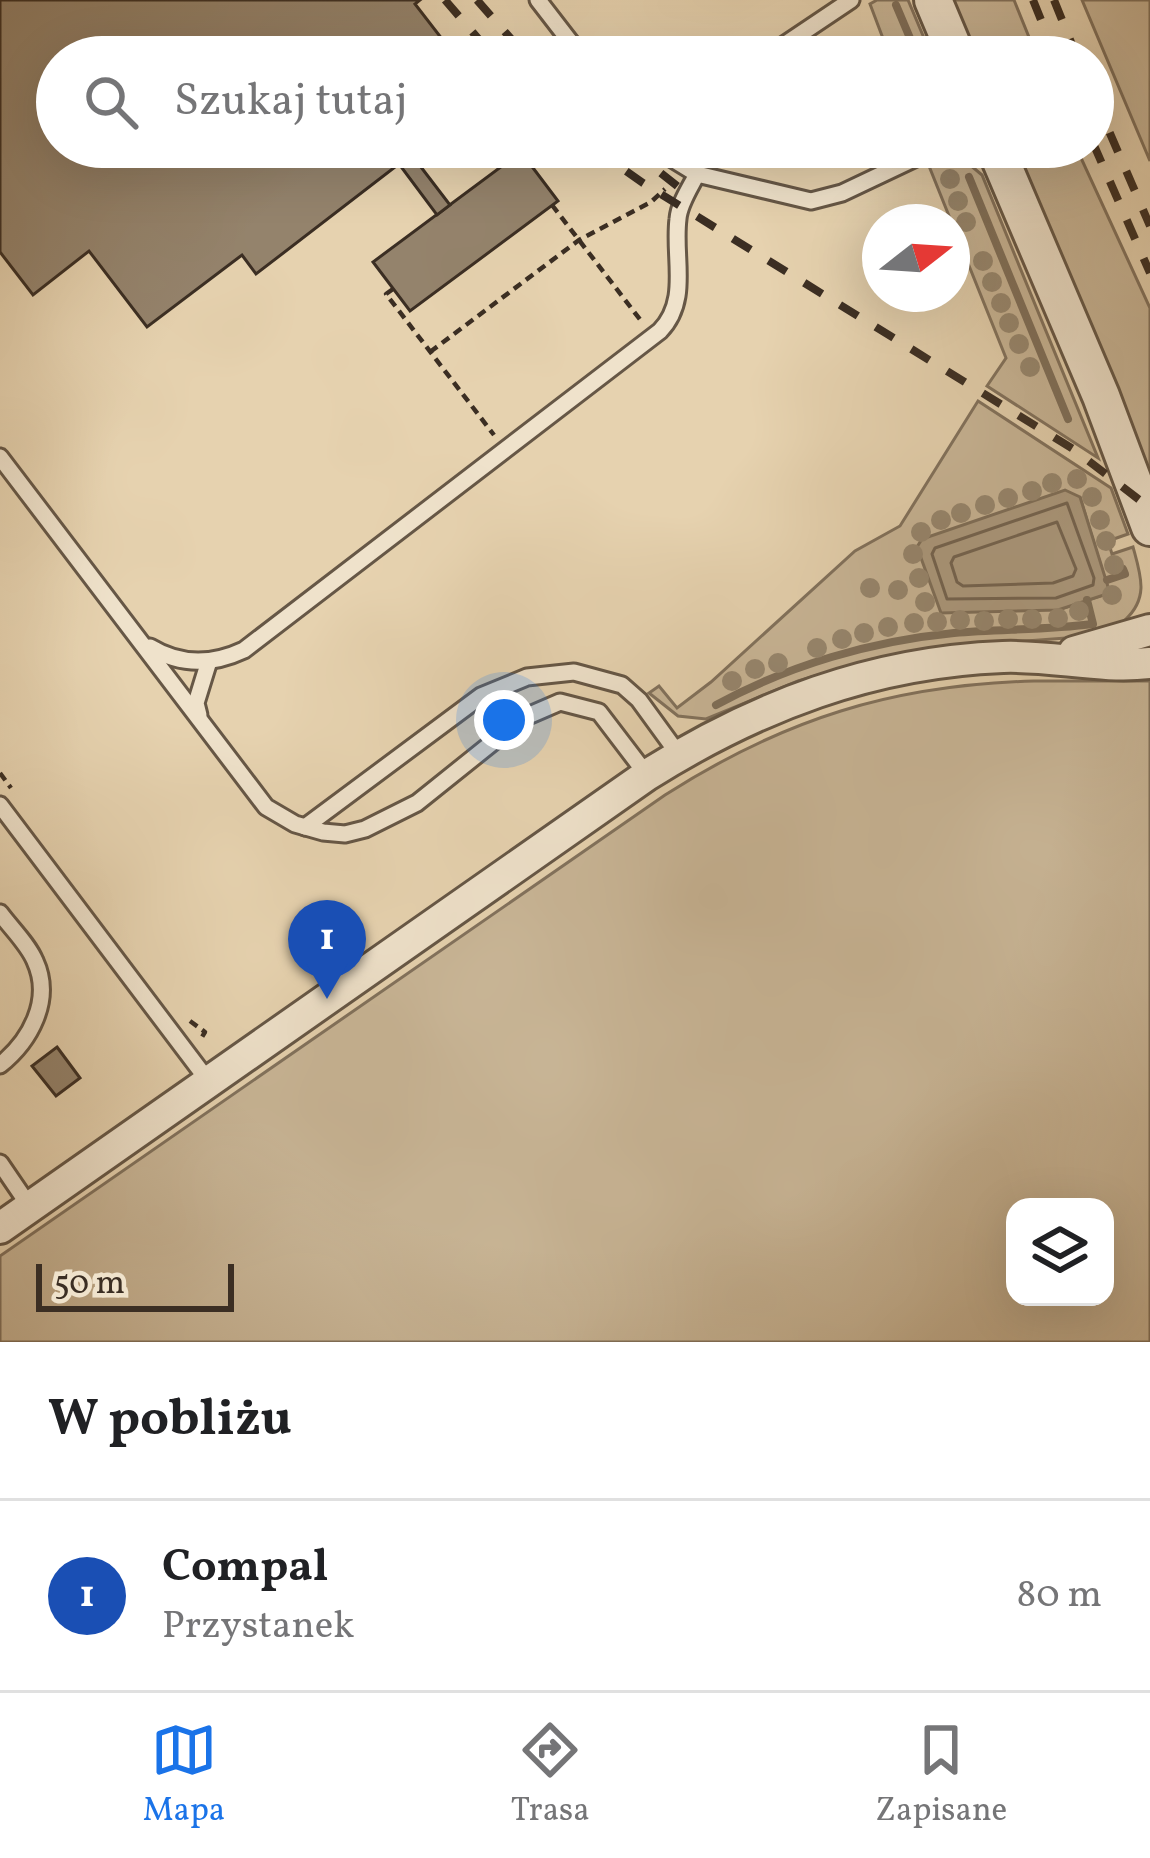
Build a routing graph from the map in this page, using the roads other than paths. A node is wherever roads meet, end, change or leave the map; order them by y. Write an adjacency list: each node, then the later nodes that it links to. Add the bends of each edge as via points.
1 (850, 0): 5 (lane)
2 (933, 0): 6 (street)
3 (547, 3): 4 (lane)
4 (568, 36)
5 (797, 36)
6 (948, 36)
7 (684, 168): 10 (lane)
8 (895, 168): 10 (lane, via 811,201)
9 (1004, 168): 12 (street)
10 (690, 172): 16 (lane, via 678,215 678,298 653,336 244,650)
11 (0, 457): 14 (lane)
12 (1150, 527)
13 (1150, 630): 15 (street)
14 (137, 637): 16 (lane, via 171,658); 18 (lane)
15 (1050, 656): 17 (street); 19 (street, via 954,660 843,682)
16 (209, 661): 18 (lane, via 196,703)
17 (1150, 663)
18 (201, 722): 22 (lane, via 266,807)
19 (679, 755): 20 (street); 22 (lane, via 622,685 574,672 527,676 481,696)
20 (647, 775): 22 (lane, via 598,712 560,702 523,718 390,817 345,834); 25 (street)
21 (0, 805): 25 (lane)
22 (305, 827)
23 (0, 913): 24 (lane, via 35,961 40,984 35,1024)
24 (0, 1065)
25 (209, 1082): 27 (street)
26 (0, 1163): 27 (lane)
27 (30, 1207): 28 (street)
28 (0, 1228)

